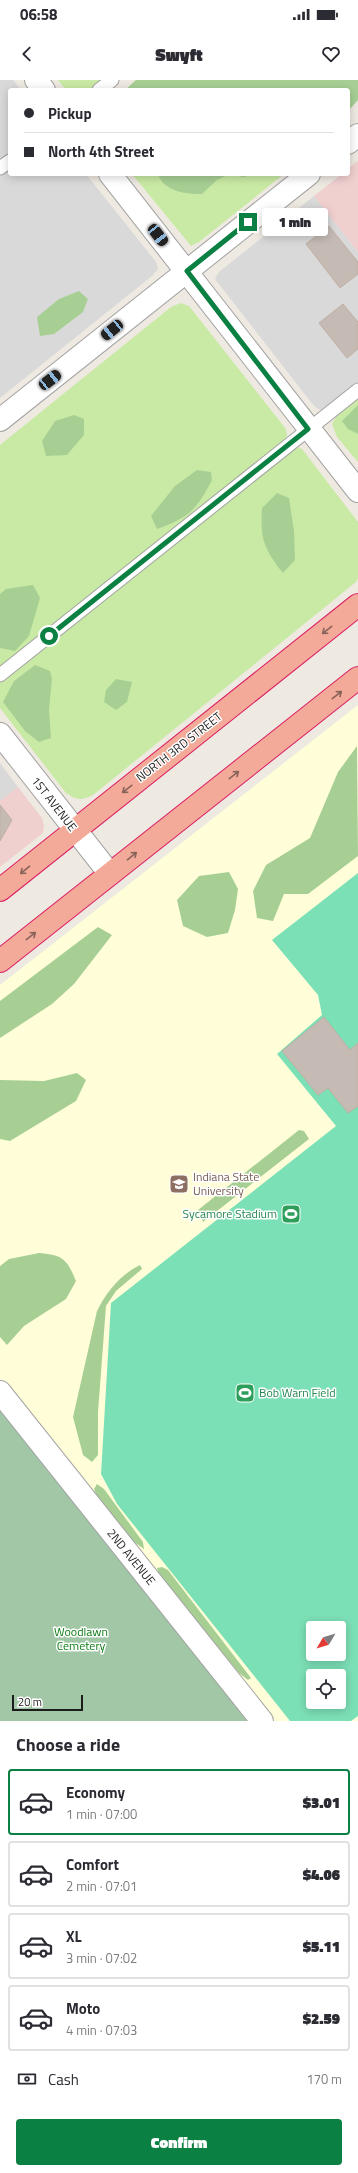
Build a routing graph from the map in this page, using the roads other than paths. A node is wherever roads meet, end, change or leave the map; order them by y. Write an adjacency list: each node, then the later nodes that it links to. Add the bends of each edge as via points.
1 (36, 80): 3 (street)
2 (112, 80): 4 (lane)
3 (42, 88)
4 (102, 88)
5 (112, 176): 7 (street)
6 (306, 176): 7 (street)
7 (187, 271): 9 (street); 10 (street)
8 (358, 390): 10 (lane)
9 (0, 420)
10 (308, 429): 11 (street); 13 (lane)
11 (358, 491)
12 (358, 606): 16 (highway, NORTH 3RD STREET, one-way to 16)
13 (0, 675)
14 (358, 678): 17 (highway, one-way to 14)
15 (0, 734): 16 (street, 1ST AVENUE)
16 (74, 830): 17 (street, 1ST AVENUE); 18 (highway, NORTH 3RD STREET, one-way to 18)
17 (110, 874): 19 (highway, one-way to 17)
18 (0, 890)
19 (0, 961)
20 (0, 1392): 21 (street, 2ND AVENUE)
21 (262, 1721)

